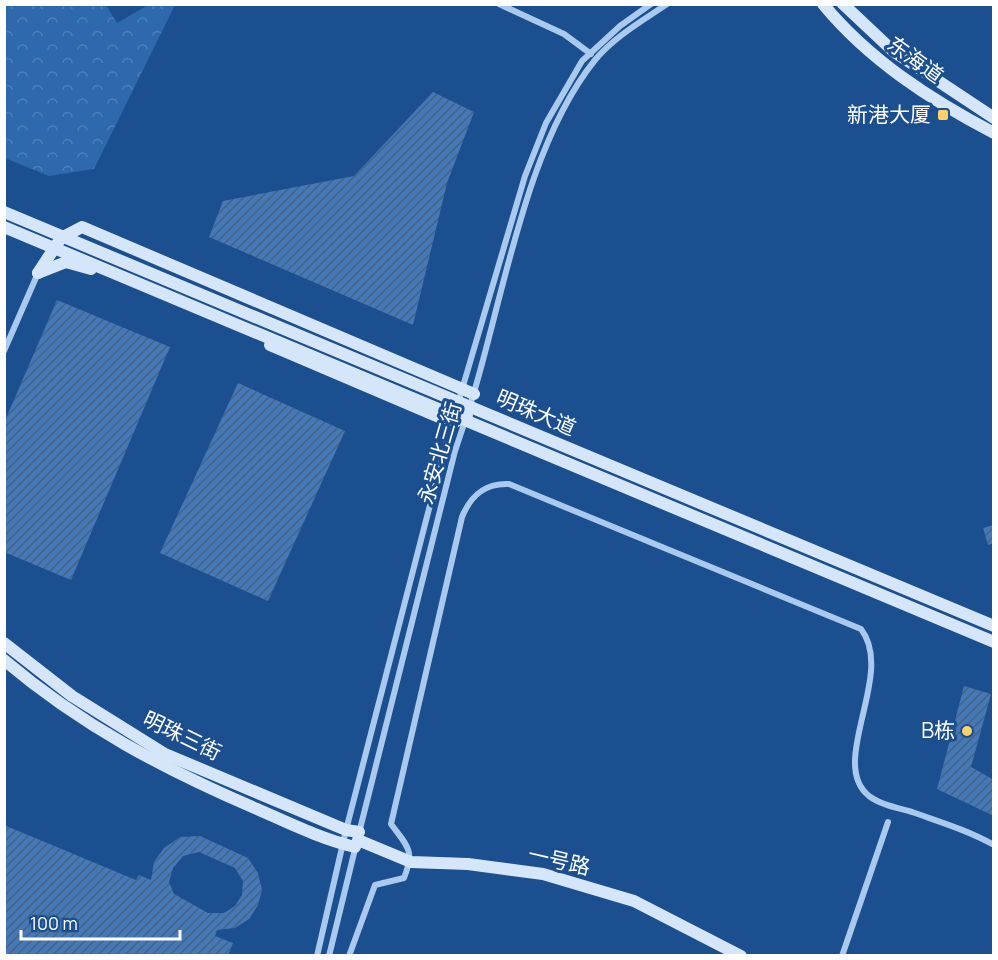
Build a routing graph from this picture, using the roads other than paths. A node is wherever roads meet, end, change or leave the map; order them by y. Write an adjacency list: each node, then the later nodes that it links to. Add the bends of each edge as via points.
1 (499, 4): 6 (street, via 564,34)
2 (651, 4): 6 (street, 永安北三街)
3 (667, 4): 7 (street, 永安北三街)
4 (823, 4): 9 (street, 东海道, via 859,42 914,86)
5 (843, 4): 8 (street, 东海道, via 892,51)
6 (589, 52): 7 (street); 14 (street, 永安北三街, via 535,148 519,195)
7 (596, 59): 14 (street, 永安北三街, via 566,108 539,166)
8 (993, 118)
9 (993, 133)
10 (4, 212): 17 (street, 明珠大道, bridge)
11 (4, 227): 19 (street, 明珠大道, bridge)
12 (38, 273): 13 (street); 14 (street, via 62,238 82,227); 16 (street, via 66,262 81,265)
13 (4, 351)
14 (469, 392): 15 (street, 永安北三街); 16 (street, 永安北三街)
15 (467, 415): 16 (street, 明珠大道); 23 (street, 永安北三街)
16 (453, 423): 22 (street, 永安北三街)
17 (993, 626)
18 (4, 642): 22 (street, 明珠三街, via 72,696 165,754)
19 (993, 642)
20 (4, 660): 23 (street, 明珠三街, via 69,711 127,748 209,788)
21 (888, 822): 30 (street)
22 (346, 830): 23 (street, 明珠三街)
23 (354, 841): 25 (street, 一号路); 26 (street, 永安北三街); 27 (street, 永安北三街)
24 (993, 845): 25 (street, via 969,831 881,802 862,788 854,762 872,647 861,629 509,484 496,483 475,495 462,517 396,801 391,824 411,850)
25 (411, 862): 28 (street, via 404,878 375,885); 29 (street, 一号路, via 468,864 543,874 634,901)
26 (317, 956)
27 (329, 956)
28 (349, 956)
29 (741, 956)
30 (842, 956)

